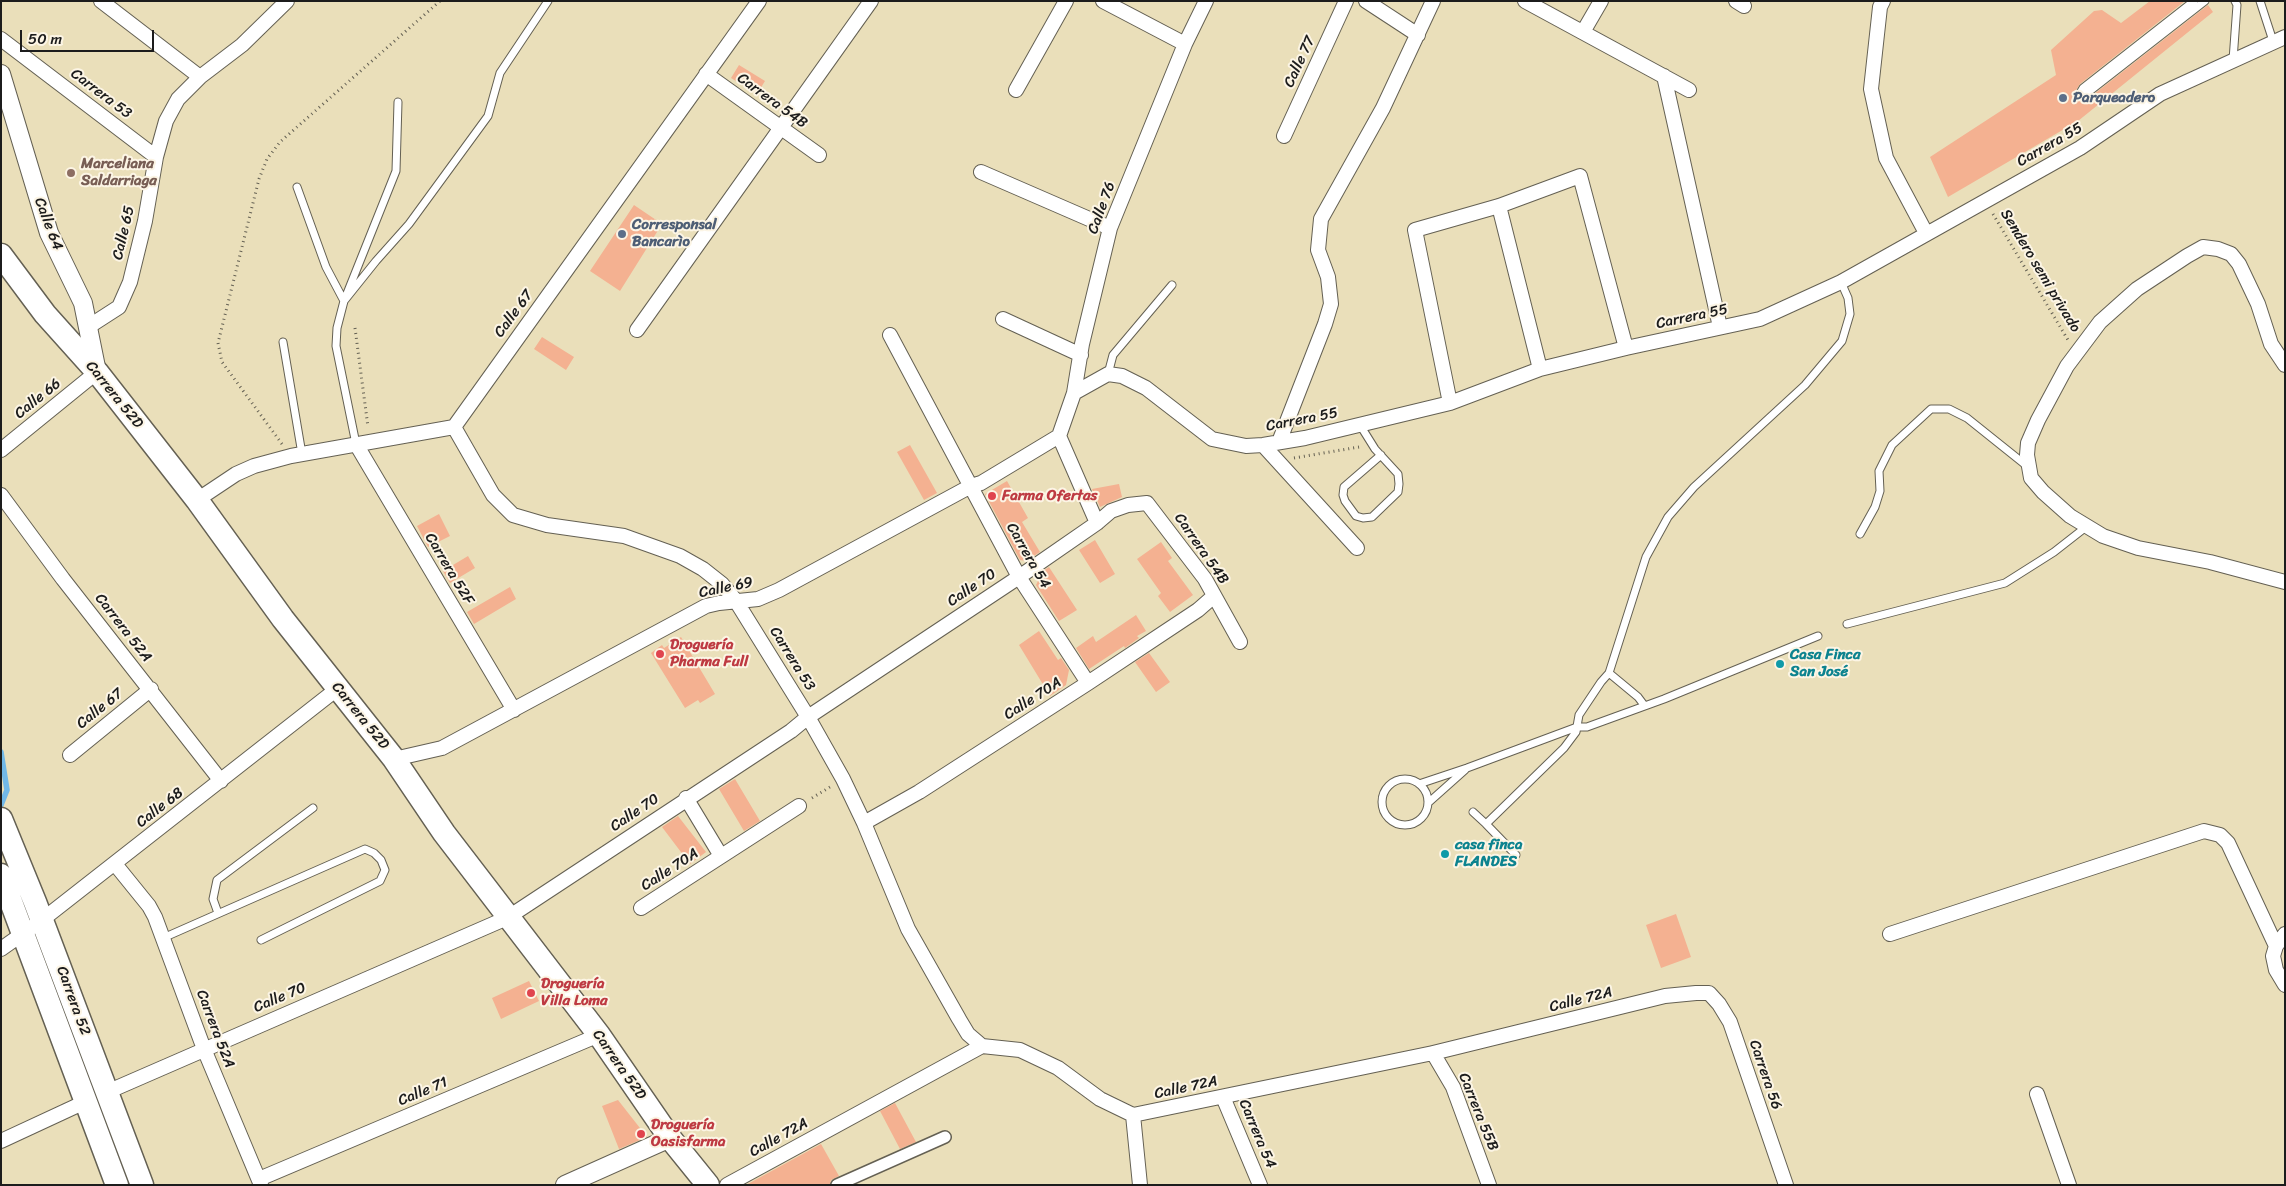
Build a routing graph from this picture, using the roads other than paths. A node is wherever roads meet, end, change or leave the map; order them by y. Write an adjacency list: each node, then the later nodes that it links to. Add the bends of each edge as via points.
1 (101, 1): 28 (street)
2 (548, 1): 44 (lane, via 500,73 488,116 409,224)
3 (758, 1): 26 (street, Calle 67)
4 (871, 1): 32 (street)
5 (1066, 1): 29 (street)
6 (1102, 1): 23 (street)
7 (1206, 1): 23 (street, Calle 76)
8 (1346, 1): 33 (street, Calle 77)
9 (1366, 1): 20 (street)
10 (1432, 1): 20 (street)
11 (1525, 1): 19 (street)
12 (1601, 1): 19 (street)
13 (1883, 1): 40 (street, via 1871,89 1886,158)
14 (2194, 1): 15 (lane, via 2082,88 2080,93 2086,94)
15 (2205, 1)
16 (2235, 1): 24 (lane)
17 (2260, 1): 22 (lane)
18 (278, 4): 28 (street, Calle 65, via 242,45)
19 (1583, 32): 27 (street)
20 (1418, 36): 62 (street, via 1383,108 1321,220 1318,250 1328,277 1330,304)
21 (1, 39): 35 (street, Carrera 53)
22 (2279, 39): 24 (street, Carrera 55)
23 (1184, 44): 39 (street, Calle 76)
24 (2233, 60): 40 (street, Carrera 55, via 2160,94 2080,148)
25 (1, 74): 46 (street, Calle 64, via 49,233 83,303)
26 (706, 74): 32 (street, Carrera 54B); 60 (street, Calle 67)
27 (1664, 76): 30 (street); 47 (street)
28 (200, 77): 35 (street, Calle 65, via 178,99 166,121)
29 (1016, 90)
30 (1689, 90)
31 (398, 102): 44 (lane, via 396,171)
32 (781, 128): 34 (street, Carrera 54B); 48 (street)
33 (1284, 136)
34 (819, 155)
35 (156, 157): 46 (street, Calle 65, via 130,282 119,307)
36 (981, 172): 39 (street)
37 (297, 187): 44 (lane, via 326,267)
38 (1499, 206): 51 (street, via 1580,176); 54 (street); 58 (street, via 1415,230)
39 (1110, 228): 52 (street, Calle 76)
40 (1926, 233): 42 (street, Carrera 55)
41 (1, 256): 55 (main road, Carrera 52D, via 45,314)
42 (1841, 282): 47 (street, Carrera 55, via 1760,319); 84 (lane, via 1850,314 1842,341 1799,390 1694,487 1668,517 1646,557)
43 (1172, 285): 56 (lane, via 1113,355)
44 (344, 301): 63 (lane, via 336,346)
45 (1003, 319): 52 (street)
46 (88, 327): 55 (street, Calle 64)
47 (1720, 327): 51 (street, Carrera 55)
48 (637, 330)
49 (890, 335): 69 (street, Carrera 54)
50 (283, 342): 66 (lane)
51 (1626, 348): 54 (street, Carrera 55)
52 (1081, 355): 57 (street, Calle 76)
53 (2285, 365): 68 (street, via 2271,344 2258,304 2239,264 2231,254 2203,247 2137,288 2100,322 2076,354 2032,431 2028,443)
54 (1540, 369): 58 (street, Carrera 55)
55 (97, 372): 65 (street, Calle 66); 71 (main road, Carrera 52D)
56 (1108, 374): 57 (street); 64 (street, Carrera 55, via 1122,376 1146,388 1212,439 1246,446)
57 (1074, 393): 61 (street, Calle 76)
58 (1450, 403): 59 (street, Carrera 55)
59 (1360, 425): 62 (street, Carrera 55); 67 (lane)
60 (454, 427): 63 (street); 80 (street, Carrera 53, via 493,495 513,516 547,526 624,536 680,556 722,584)
61 (1059, 436): 69 (street, Calle 69, via 989,479); 73 (street)
62 (1279, 442): 64 (street, Carrera 55)
63 (356, 444): 66 (street); 89 (street, Carrera 52F)
64 (1263, 445): 76 (street)
65 (1, 450)
66 (297, 455): 71 (street, via 236,474)
67 (1381, 455): 67 (lane, via 1398,474 1398,492 1372,516 1356,516 1345,501 1344,487)
68 (2028, 466): 74 (street, via 2031,478 2043,492); 75 (lane, via 1967,418 1948,409 1931,410 1892,445 1879,471 1880,491)
69 (971, 486): 77 (street, Carrera 54); 80 (street, Calle 69, via 779,590 758,599)
70 (1, 495): 86 (street, Carrera 52A)
71 (198, 500): 87 (main road, Carrera 52D)
72 (1147, 503): 73 (street, Calle 70, via 1111,511); 79 (street, Carrera 54B, via 1205,579)
73 (1097, 523): 77 (street, Calle 70)
74 (2086, 527): 78 (street, via 2138,548 2210,562); 81 (lane, via 2054,552 2004,583)
75 (1860, 534)
76 (1357, 548)
77 (1019, 577): 85 (street, Carrera 54); 90 (street, Calle 70)
78 (2285, 582)
79 (1214, 596): 83 (street, Carrera 54B); 85 (street, Calle 70A)
80 (736, 601): 89 (street, Calle 69, via 718,603 693,612); 90 (street, Carrera 53)
81 (1847, 624)
82 (1818, 636): 88 (lane, via 1717,679)
83 (1240, 642)
84 (1609, 673): 88 (lane); 91 (lane, via 1584,708)
85 (1088, 683): 103 (street, Calle 70A, via 919,792)
86 (151, 689): 92 (street, Calle 67); 95 (street, Carrera 52A)
87 (337, 689): 93 (main road, Carrera 52D); 95 (street, Calle 68)
88 (1644, 705): 91 (lane, via 1587,727)
89 (514, 710): 93 (street, Calle 69, via 442,748)
90 (808, 717): 97 (street, Calle 70); 103 (street, Carrera 53)
91 (1576, 727): 94 (lane); 104 (lane, via 1564,748)
92 (70, 755)
93 (394, 759): 111 (main road, Carrera 52D)
94 (1467, 768): 96 (lane); 98 (lane)
95 (221, 781): 107 (street, Calle 68)
96 (1419, 784): 98 (lane, via 1425,789); 98 (lane, via 1405,779 1391,784 1382,797 1385,813 1397,824 1406,825 1422,818)
97 (686, 798): 106 (street); 111 (street, Calle 70)
98 (1428, 804)
99 (799, 806): 106 (street, Calle 70A)
100 (313, 808): 110 (lane, via 217,880 213,899)
101 (1473, 812): 104 (lane)
102 (1, 818): 112 (main road, Carrera 52)
103 (864, 823): 123 (street, Carrera 53, via 908,929 968,1034)
104 (1486, 824): 105 (lane)
105 (1516, 855)
106 (721, 856): 109 (street, Calle 70A)
107 (115, 864): 112 (street, Calle 68); 116 (street, Carrera 52A, via 149,906)
108 (1, 875): 113 (main road, Carrera 52)
109 (641, 908)
110 (218, 913): 116 (lane); 117 (lane, via 365,849 381,860 384,870 380,881)
111 (507, 918): 122 (main road, Carrera 52D); 124 (street, Calle 70)
112 (42, 920): 113 (street, Calle 68); 126 (main road, Carrera 52)
113 (23, 934): 119 (street, Calle 68); 129 (main road, Carrera 52)
114 (1890, 934): 118 (street, via 2204,831 2220,835 2228,843)
115 (2285, 934): 118 (street)
116 (163, 938): 124 (street, Carrera 52A)
117 (261, 940)
118 (2276, 946): 120 (street, via 2274,964)
119 (1, 949)
120 (2285, 985)
121 (1696, 993): 125 (street, Calle 72A, via 1665,996); 144 (street, Carrera 56, via 1709,993 1730,1022)
122 (599, 1035): 132 (main road, Carrera 52D); 134 (street, Calle 71)
123 (982, 1046): 130 (street, via 1020,1050 1058,1068 1100,1098); 139 (street, Calle 72A)
124 (204, 1049): 126 (street, Calle 70); 134 (street, Carrera 52A)
125 (1433, 1053): 128 (street, Calle 72A); 143 (street, Carrera 55B, via 1453,1087)
126 (107, 1092): 136 (main road, Carrera 52)
127 (2037, 1094): 145 (street)
128 (1223, 1097): 130 (street, Calle 72A); 142 (street, Carrera 54)
129 (85, 1102): 133 (street); 135 (main road, Carrera 52)
130 (1133, 1115): 141 (street)
131 (944, 1137): 140 (street)
132 (670, 1138): 137 (street); 138 (main road, Carrera 52D)
133 (1, 1141)
134 (260, 1182)
135 (117, 1185)
136 (142, 1185)
137 (566, 1185)
138 (708, 1185)
139 (727, 1185)
140 (837, 1185)
141 (1140, 1185)
142 (1260, 1185)
143 (1489, 1185)
144 (1786, 1185)
145 (2069, 1185)

